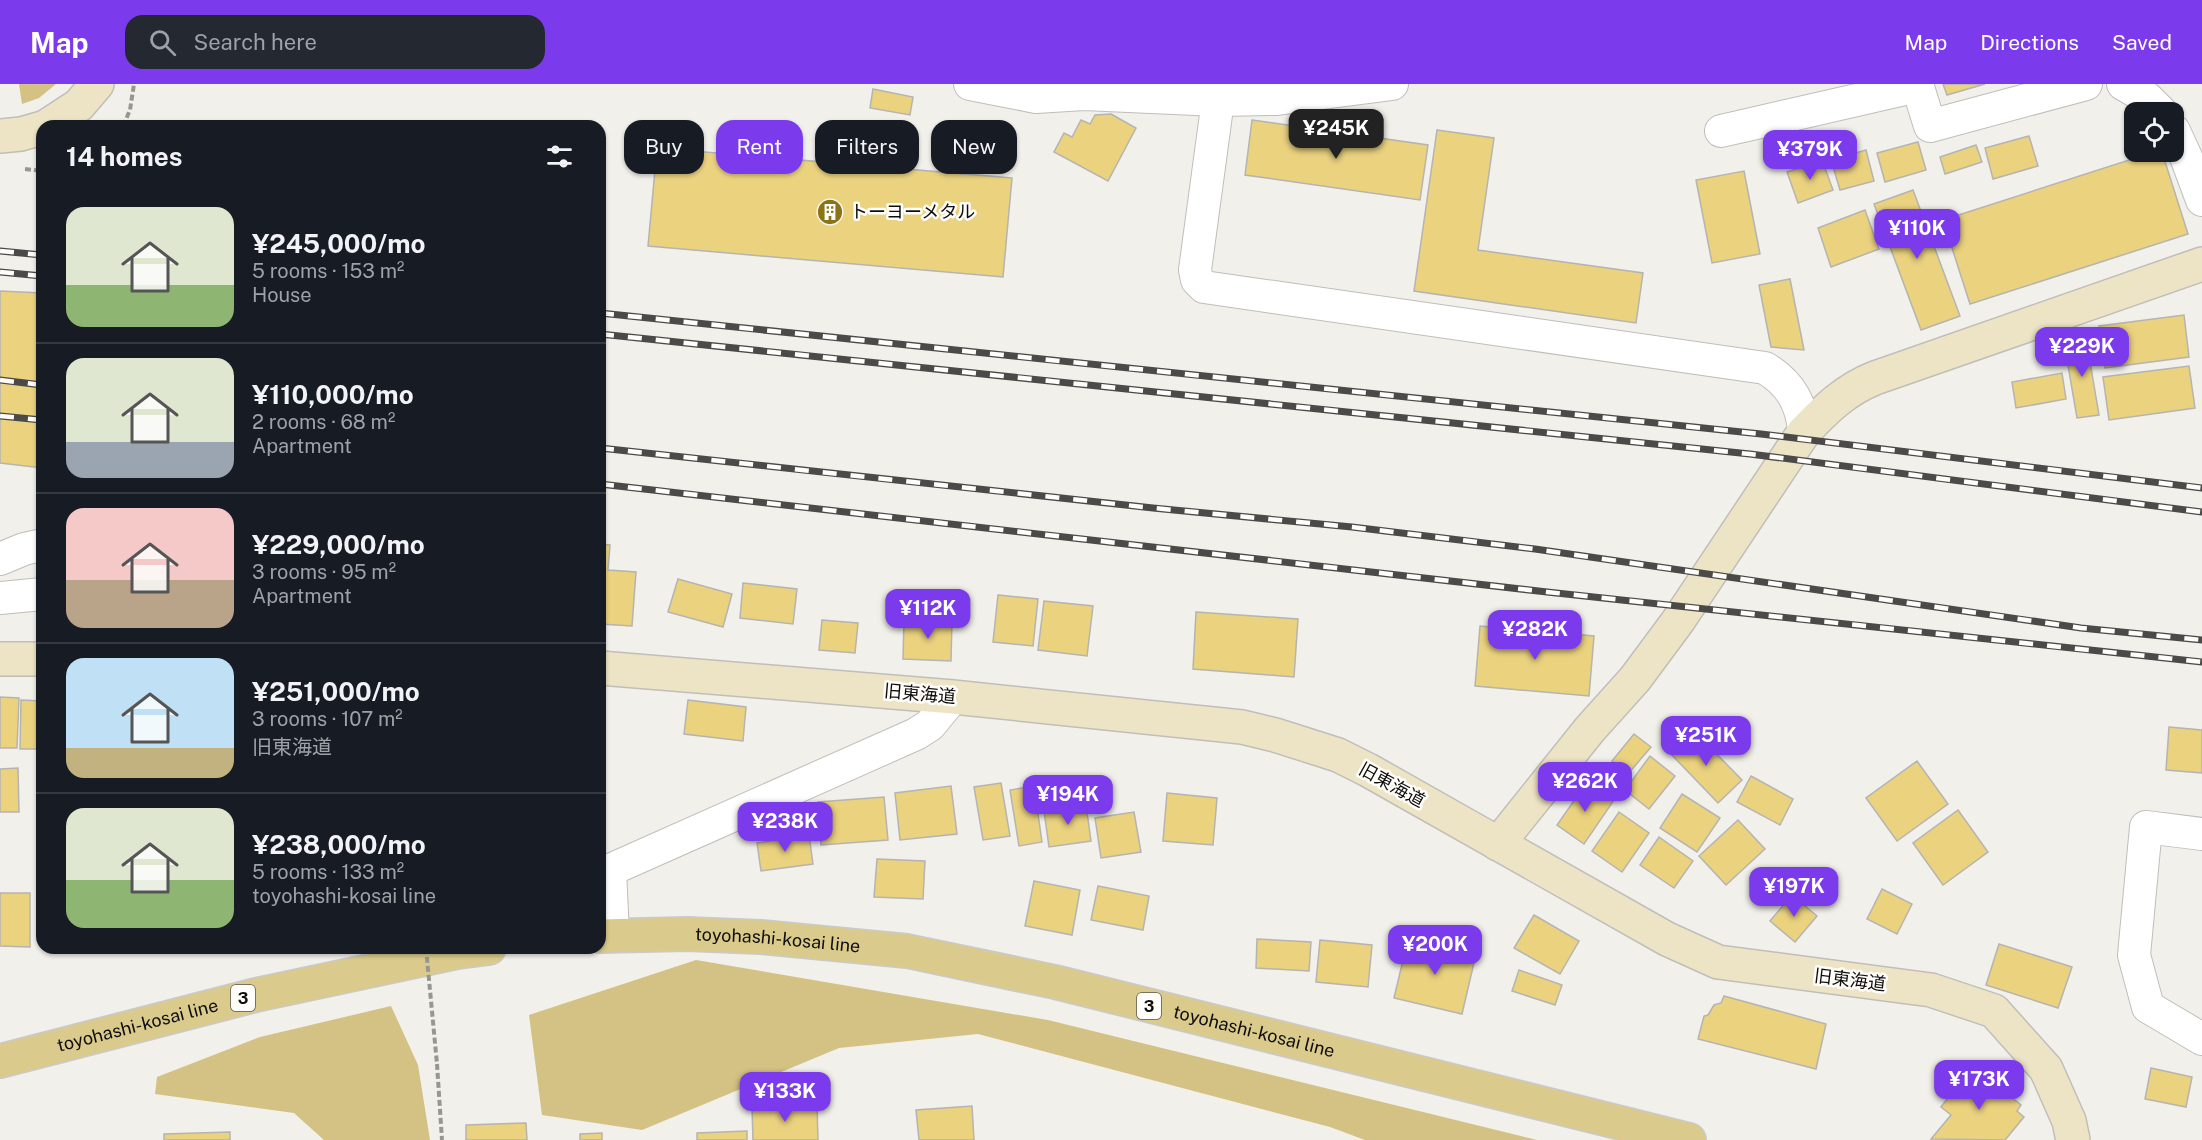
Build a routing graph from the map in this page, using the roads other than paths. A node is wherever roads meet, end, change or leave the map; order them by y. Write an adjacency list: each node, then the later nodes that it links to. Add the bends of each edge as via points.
1 (970, 84): 7 (street, via 1036,97 1084,94)
2 (1392, 84): 7 (street, via 1277,99)
3 (2086, 84): 5 (street, via 1930,126)
4 (2123, 84): 8 (street)
5 (1917, 85): 11 (street)
6 (95, 86): 9 (street, via 71,112)
7 (1218, 100): 16 (street, via 1195,270 1204,287 1765,368 1794,394)
8 (2151, 102)
9 (57, 120)
10 (36, 130): 12 (street)
11 (1721, 131)
12 (0, 136)
13 (2184, 153): 14 (street)
14 (2202, 200)
15 (2202, 264): 16 (street, via 1862,383 1828,406)
16 (1804, 432): 26 (street, via 1635,679)
17 (36, 546): 18 (street)
18 (0, 559)
19 (36, 595): 20 (street)
20 (0, 598)
21 (0, 659): 22 (street)
22 (36, 659)
23 (606, 668): 24 (street, 旧東海道)
24 (953, 697): 26 (street, 旧東海道, via 1242,727 1275,735 1338,755); 27 (street, via 916,734 610,870)
25 (2202, 834): 29 (street, via 2146,827 2134,955 2148,1007)
26 (1498, 844): 32 (street, 旧東海道, via 1667,939 1718,962 1931,990 1994,1011 2046,1069 2069,1121)
27 (606, 936): 31 (main road, toyohashi-kosai line / 3, via 761,937 907,951 1055,982)
28 (449, 954): 30 (main road, toyohashi-kosai line / 3, via 256,995)
29 (2202, 1039)
30 (0, 1061)
31 (1689, 1140)
32 (2073, 1140)

